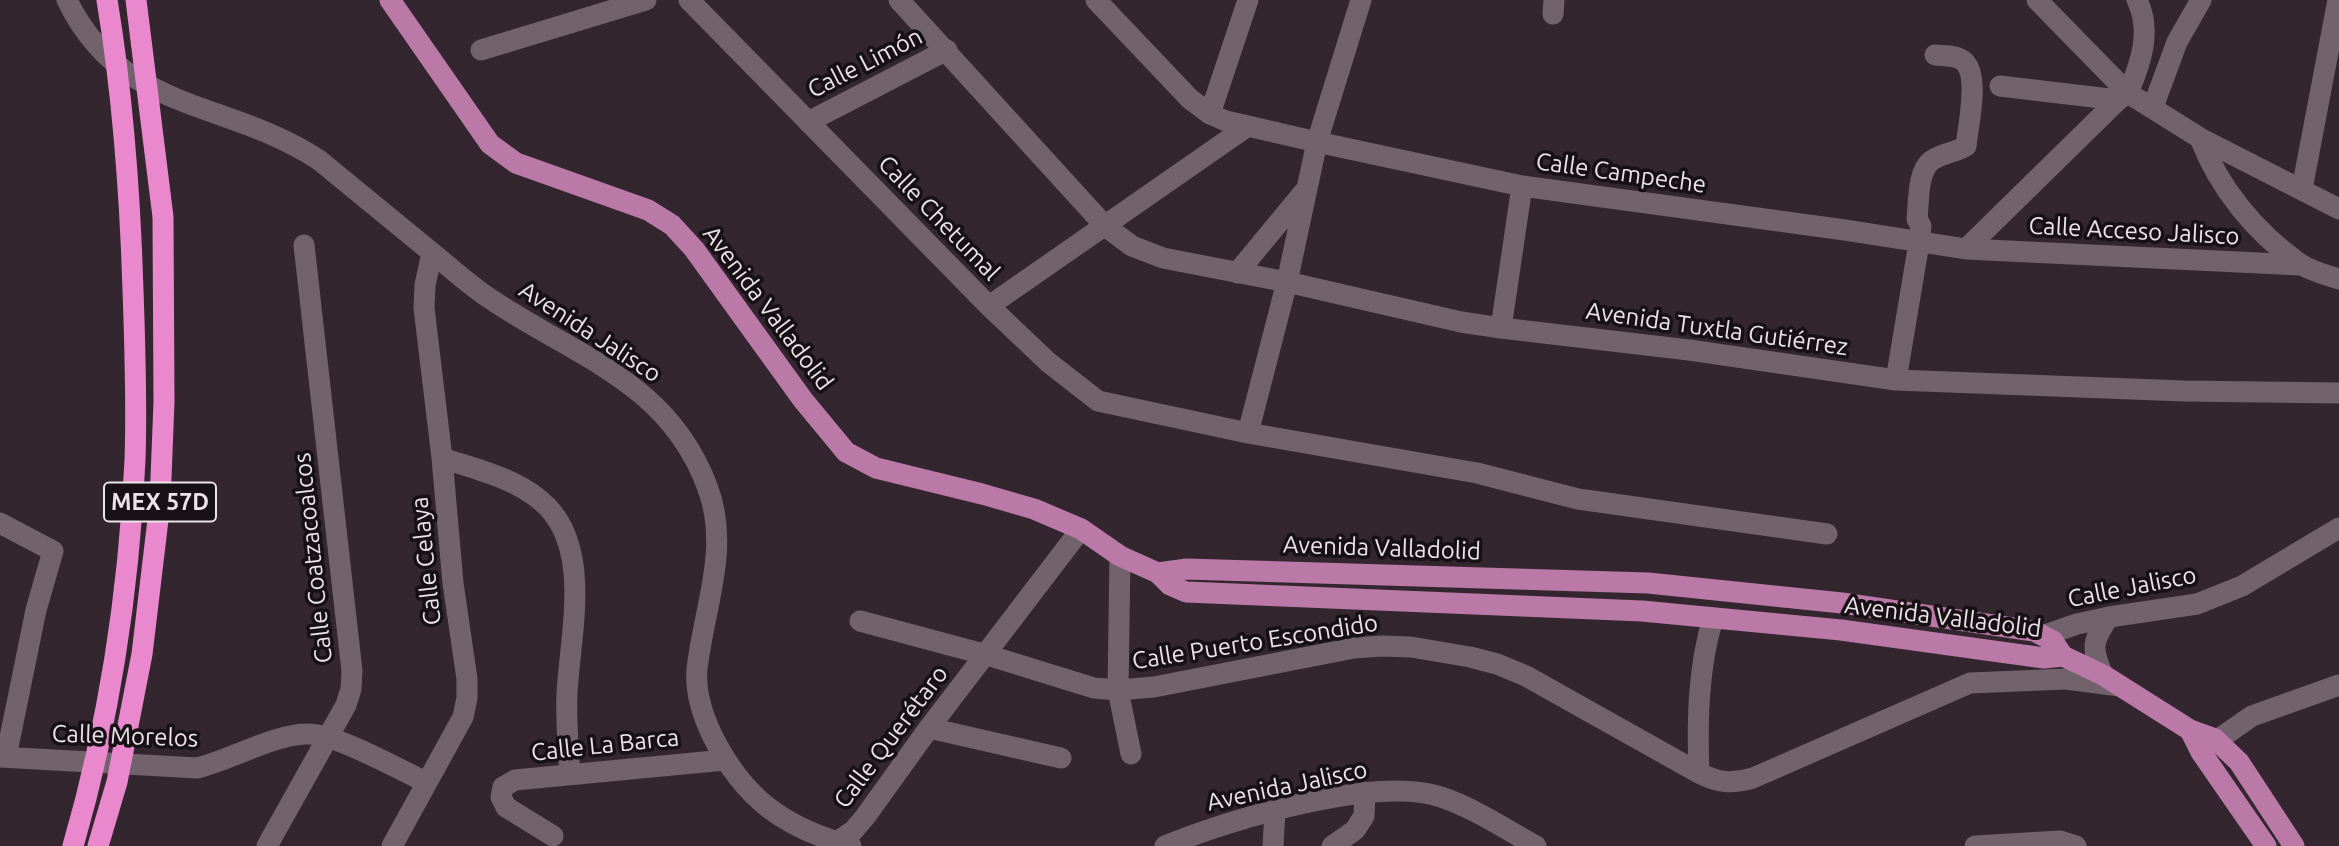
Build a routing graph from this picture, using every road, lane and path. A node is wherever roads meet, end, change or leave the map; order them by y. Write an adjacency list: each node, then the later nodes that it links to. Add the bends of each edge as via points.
1 (67, 0): 34 (street, Avenida Jalisco, via 105,57 137,81 296,145)
2 (107, 0): 74 (highway, MEX 57D, via 117,58 131,219 135,460 114,655 92,782)
3 (136, 0): 75 (highway, MEX 57D, via 163,217 160,503 142,654 117,782)
4 (390, 0): 47 (main road, Avenida Valladolid, via 489,144 516,163 648,210 672,225 846,452 876,468 1034,509)
5 (646, 0): 15 (street)
6 (689, 0): 22 (street, Calle Chetumal)
7 (899, 0): 16 (street, Avenida Tuxtla Gutiérrez)
8 (1248, 0): 21 (street)
9 (1360, 0): 25 (street)
10 (2037, 0): 19 (street)
11 (2137, 0): 19 (street, via 2145,21 2144,44 2141,63)
12 (2201, 0): 20 (street, via 2177,42)
13 (2338, 0): 27 (street)
14 (1106, 4): 21 (street, Calle Campeche, via 1190,99)
15 (481, 50)
16 (947, 50): 22 (street, Calle Limón); 30 (street, Avenida Tuxtla Gutiérrez)
17 (1935, 55): 31 (street, via 1959,57 1966,62 1973,81 1966,146 1930,161 1923,171)
18 (2000, 86): 19 (street)
19 (2123, 96): 20 (street); 33 (street)
20 (2153, 107): 24 (street)
21 (1210, 114): 23 (street, Calle Campeche)
22 (808, 122): 39 (street, Calle Chetumal)
23 (1248, 126): 25 (street, Calle Campeche); 30 (street, Calle Chetumal)
24 (2200, 138): 27 (street); 35 (street, via 2229,195)
25 (1317, 142): 26 (street, Calle Campeche); 28 (street)
26 (1522, 186): 31 (street, Calle Campeche); 40 (street)
27 (2302, 189): 29 (street)
28 (1306, 191): 36 (street); 38 (street)
29 (2339, 209)
30 (1105, 226): 36 (street, Avenida Tuxtla Gutiérrez, via 1132,246 1163,258); 39 (street, Calle Chetumal)
31 (1919, 243): 33 (street, Calle Campeche); 41 (street)
32 (304, 245): 61 (street, Calle Coatzacoalcos, via 352,671 346,705)
33 (1966, 249): 35 (street, Calle Acceso Jalisco)
34 (432, 253): 44 (street, Calle Celaya, via 424,308); 66 (street, Avenida Jalisco, via 492,300 647,397 692,452 717,524 717,558 697,670 698,696)
35 (2301, 265): 37 (street)
36 (1237, 273): 38 (street, Avenida Tuxtla Gutiérrez)
37 (2339, 280)
38 (1287, 282): 40 (street, Avenida Tuxtla Gutiérrez); 43 (street)
39 (989, 306): 43 (street, via 1098,401)
40 (1501, 328): 41 (street, Avenida Tuxtla Gutiérrez)
41 (1896, 380): 42 (street, Avenida Tuxtla Gutiérrez)
42 (2339, 393)
43 (1248, 433): 48 (street, via 1477,473 1578,499)
44 (442, 458): 68 (street, via 512,481 541,500 563,525 575,592 567,694); 69 (street, Calle Celaya, via 467,698 463,717)
45 (0, 523): 64 (street, via 53,551 36,610)
46 (2339, 528): 51 (street, Calle Jalisco, via 2242,586 2197,604)
47 (1081, 529): 49 (main road, Avenida Valladolid); 55 (street, Calle Querétaro)
48 (1828, 534)
49 (1120, 556): 50 (main road, Avenida Valladolid); 59 (street)
50 (1158, 573): 52 (main road, Avenida Valladolid, via 1186,592); 54 (main road, Avenida Valladolid, via 1187,569 1648,583 1842,603)
51 (2109, 617): 54 (street, Calle Jalisco); 57 (street, via 2094,643 2094,655)
52 (1713, 618): 56 (main road, Avenida Valladolid, via 2044,658); 67 (street, via 1704,646 1697,728)
53 (860, 621): 55 (street, Calle Puerto Escondido)
54 (2045, 635): 56 (main road, Avenida Valladolid)
55 (987, 655): 59 (street, Calle Puerto Escondido, via 1094,688); 60 (street, Calle Querétaro)
56 (2063, 656): 57 (main road)
57 (2111, 680): 62 (main road); 67 (street, Calle Puerto Escondido, via 1970,683 1753,778 1734,783)
58 (2339, 685): 62 (street, via 2252,716)
59 (1118, 690): 63 (street); 67 (street, Calle Puerto Escondido, via 1354,648 1411,647 1470,657 1526,676)
60 (929, 728): 65 (street); 73 (street, Calle Querétaro)
61 (327, 736): 64 (street, Calle Morelos, via 282,738 197,768); 69 (street); 76 (street, Calle Coatzacoalcos)
62 (2208, 746): 84 (main road); 85 (main road, via 2239,762)
63 (1131, 754)
64 (7, 757)
65 (1061, 758)
66 (724, 760): 68 (street, Calle La Barca); 73 (street, Avenida Jalisco, via 746,788 774,812)
67 (1699, 773)
68 (570, 774): 72 (street, Calle La Barca, via 515,780 503,787 500,797 506,807)
69 (426, 782): 77 (street, Calle Celaya)
70 (1365, 792): 71 (street, Avenida Jalisco); 80 (street, via 1364,816 1355,830); 81 (street, Avenida Jalisco, via 1438,796)
71 (1275, 811): 78 (street, Avenida Jalisco); 79 (street)
72 (553, 836)
73 (840, 845)
74 (73, 846)
75 (98, 846)
76 (267, 846)
77 (392, 846)
78 (1166, 846)
79 (1273, 846)
80 (1332, 846)
81 (1536, 846)
82 (1975, 846): 83 (street, via 2060,841)
83 (2076, 846)
84 (2266, 846)
85 (2294, 846)

